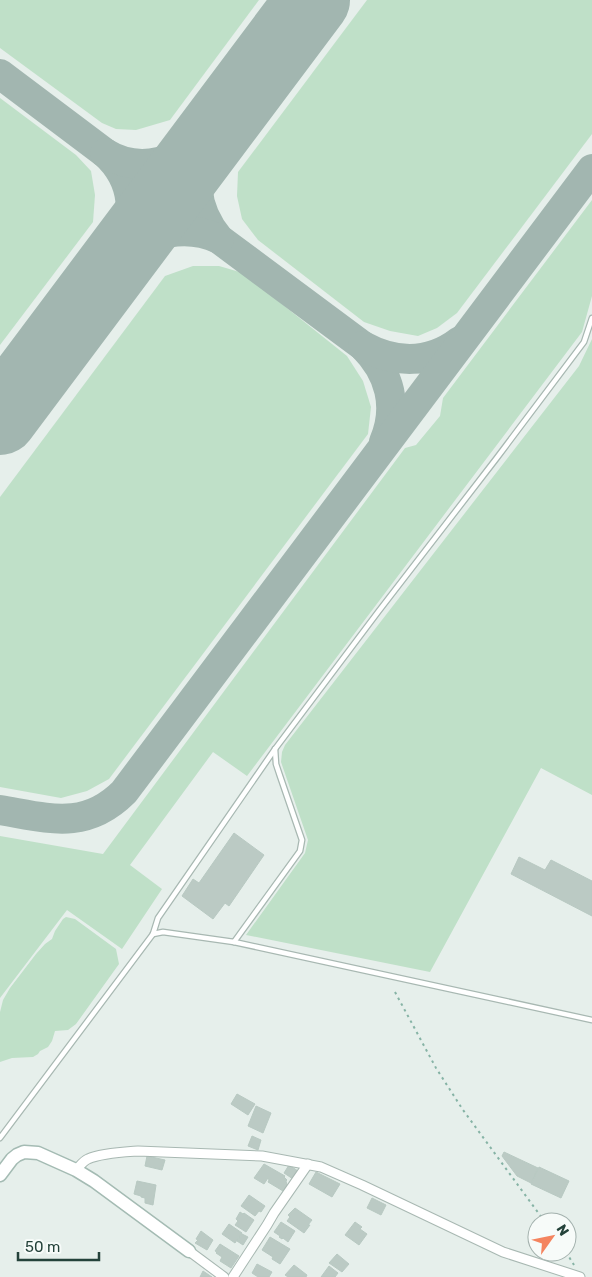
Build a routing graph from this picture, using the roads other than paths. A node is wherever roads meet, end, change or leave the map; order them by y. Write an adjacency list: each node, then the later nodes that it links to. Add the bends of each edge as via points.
1 (592, 318): 2 (lane, via 584,342)
2 (275, 749): 3 (lane, via 158,918); 4 (lane, via 276,764 302,840 300,851)
3 (153, 934): 4 (lane, via 163,932); 6 (lane)
4 (234, 942): 5 (lane)
5 (592, 1020)
6 (0, 1138)
7 (308, 1164): 8 (street, via 262,1156 138,1151 88,1159); 12 (street); 13 (street, via 362,1185 503,1252)
8 (76, 1170): 9 (street, via 38,1153 24,1152 12,1159); 10 (street)
9 (0, 1175)
10 (189, 1251): 11 (street)
11 (224, 1277)
12 (233, 1277)
13 (580, 1277)

